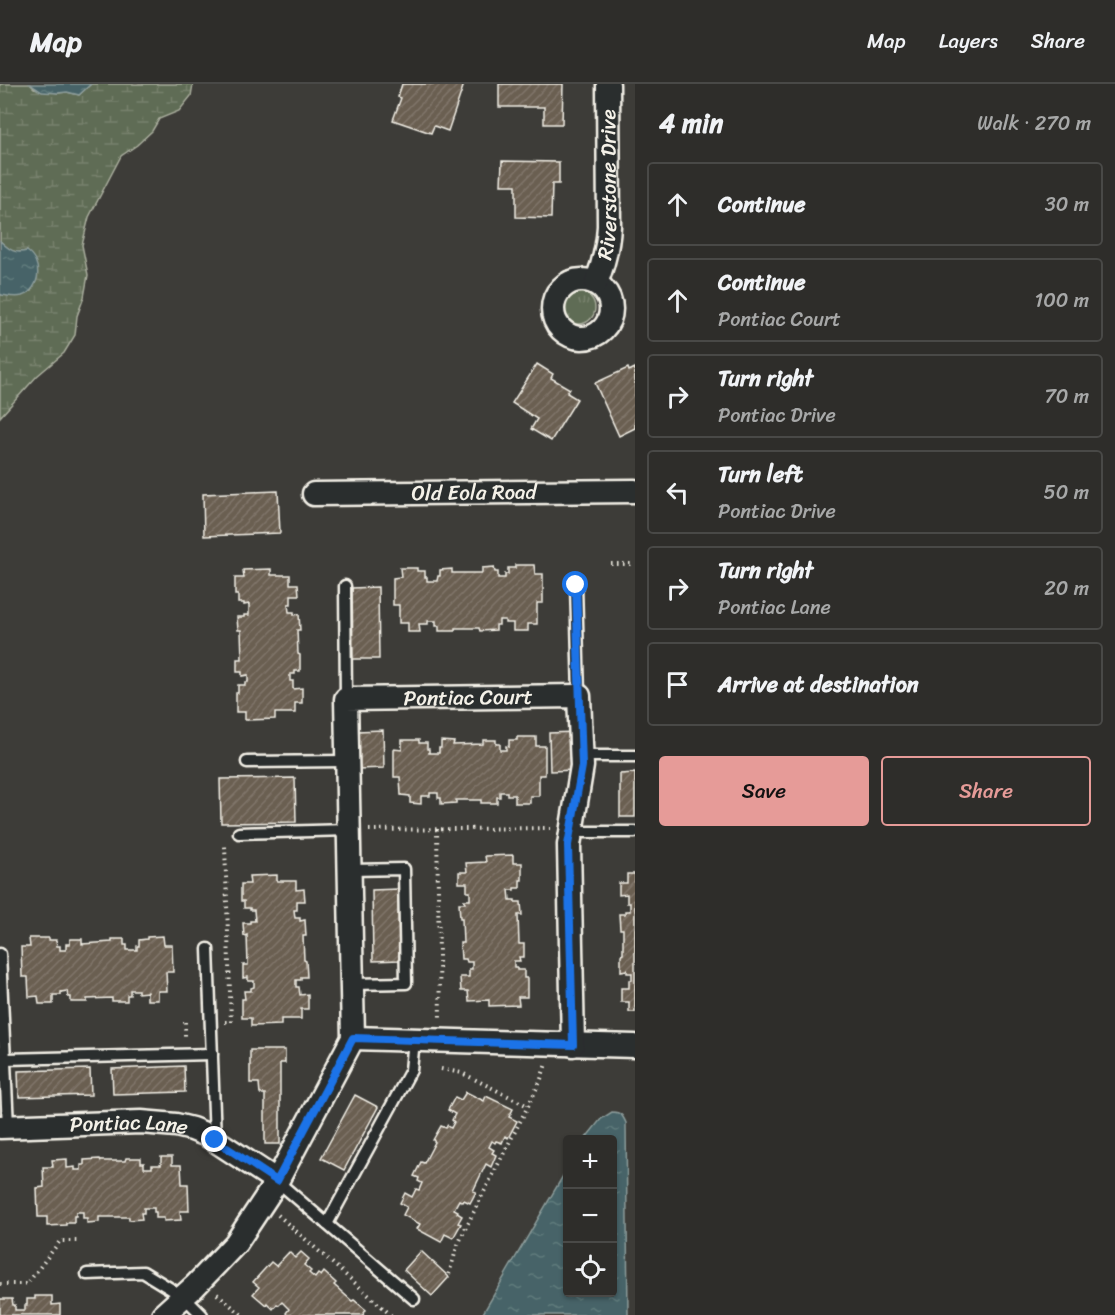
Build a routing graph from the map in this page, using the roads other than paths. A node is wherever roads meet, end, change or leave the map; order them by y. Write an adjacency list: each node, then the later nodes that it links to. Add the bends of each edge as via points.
1 (608, 84): 2 (street, Riverstone Drive, via 608,247)
2 (596, 282)
3 (635, 491): 4 (street, Old Eola Road)
4 (315, 494)
5 (576, 585): 7 (lane)
6 (345, 586): 8 (lane)
7 (579, 696): 8 (street, Pontiac Court); 9 (street)
8 (346, 699): 11 (street)
9 (582, 756): 10 (lane); 14 (street)
10 (635, 756)
11 (347, 761): 12 (lane); 13 (street)
12 (247, 762)
13 (358, 830): 16 (lane); 17 (street)
14 (563, 830): 15 (lane); 23 (street, via 568,845)
15 (635, 832)
16 (238, 833)
17 (350, 870): 20 (street); 20 (lane, via 404,869 406,983)
18 (208, 949): 25 (lane)
19 (0, 954): 26 (lane)
20 (352, 984): 21 (street)
21 (353, 1038): 22 (street); 29 (street)
22 (414, 1040): 23 (street); 30 (lane, via 411,1070)
23 (573, 1045): 24 (street)
24 (635, 1046)
25 (212, 1054): 26 (lane); 28 (lane)
26 (5, 1059): 27 (lane)
27 (4, 1127): 28 (street, Pontiac Lane, via 159,1123 192,1129)
28 (215, 1140): 29 (street, Pontiac Lane)
29 (277, 1181): 30 (lane); 32 (street, via 236,1243)
30 (327, 1224): 33 (lane)
31 (87, 1274): 32 (lane, via 143,1272)
32 (184, 1297): 34 (street); 35 (lane)
33 (414, 1299)
34 (163, 1315)
35 (202, 1315)

